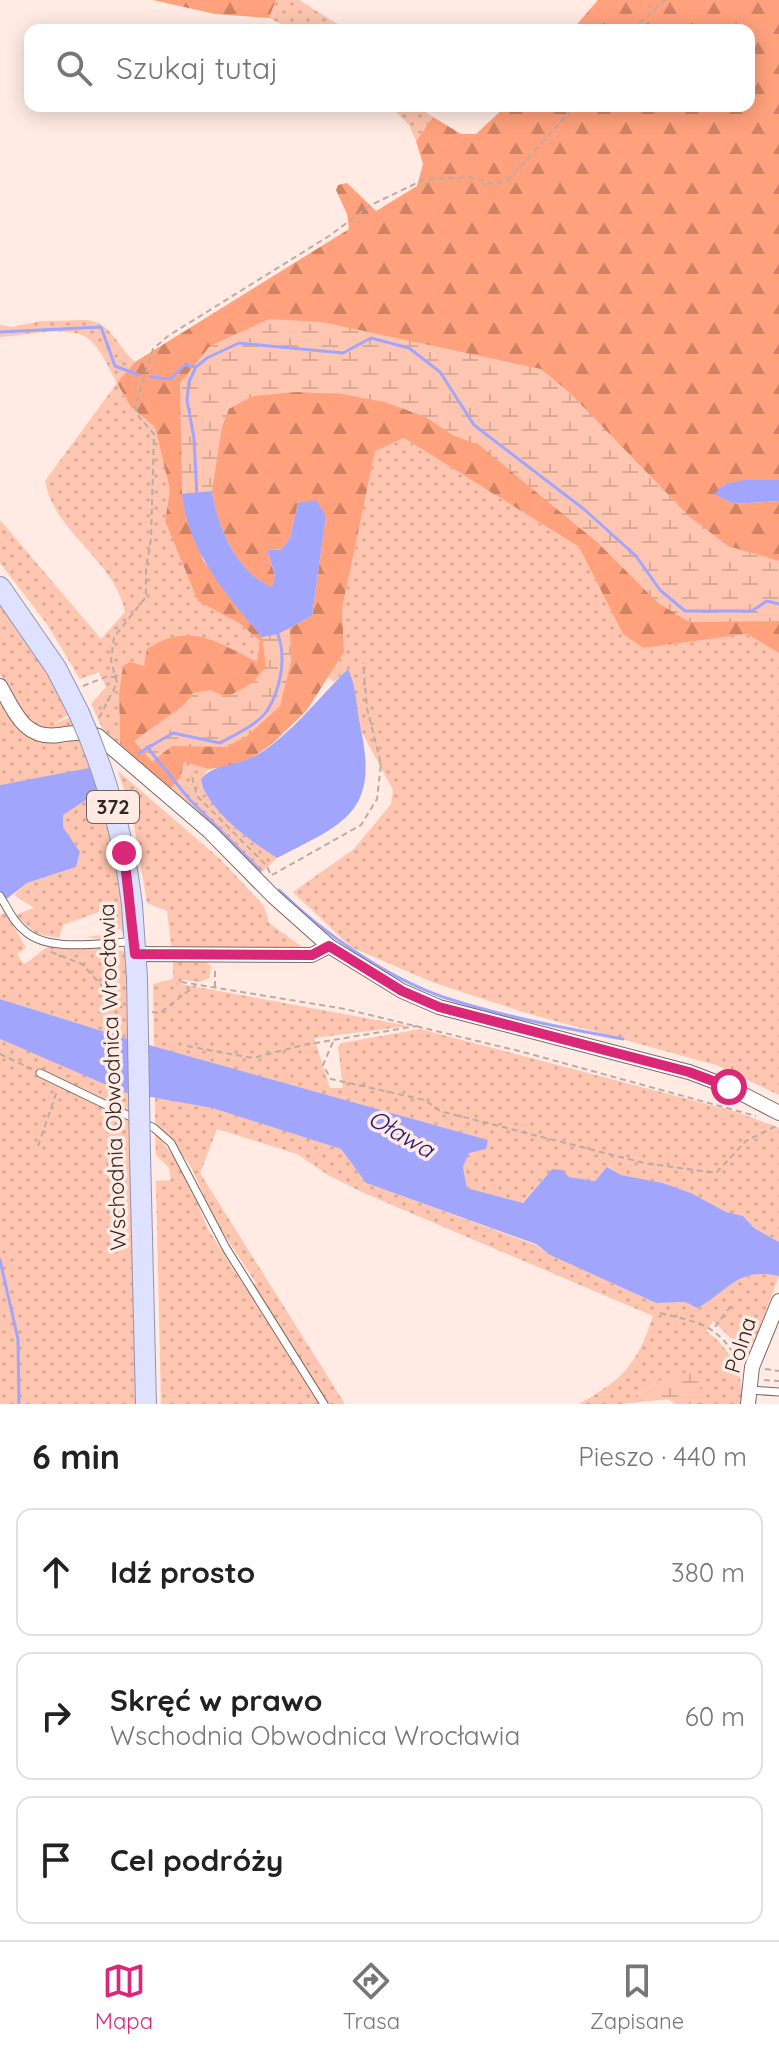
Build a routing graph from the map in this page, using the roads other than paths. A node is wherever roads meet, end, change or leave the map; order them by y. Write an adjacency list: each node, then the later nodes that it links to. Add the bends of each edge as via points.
1 (0, 587): 5 (main road, Wschodnia Obwodnica Wrocławia / 372, bridge, via 49,657 106,781 119,826)
2 (0, 686): 4 (street, via 23,726 36,735 98,736 191,815)
3 (2, 899): 5 (lane, via 17,923 41,939)
4 (329, 946): 5 (street, via 312,955); 7 (street, via 439,1007 689,1072)
5 (134, 948): 11 (main road, Wschodnia Obwodnica Wrocławia / 372, bridge)
6 (40, 1073): 12 (lane, via 154,1128 171,1143 226,1248)
7 (779, 1113)
8 (779, 1301): 9 (street, Polna)
9 (748, 1391): 10 (lane)
10 (779, 1392)
11 (146, 1404)
12 (324, 1404)

